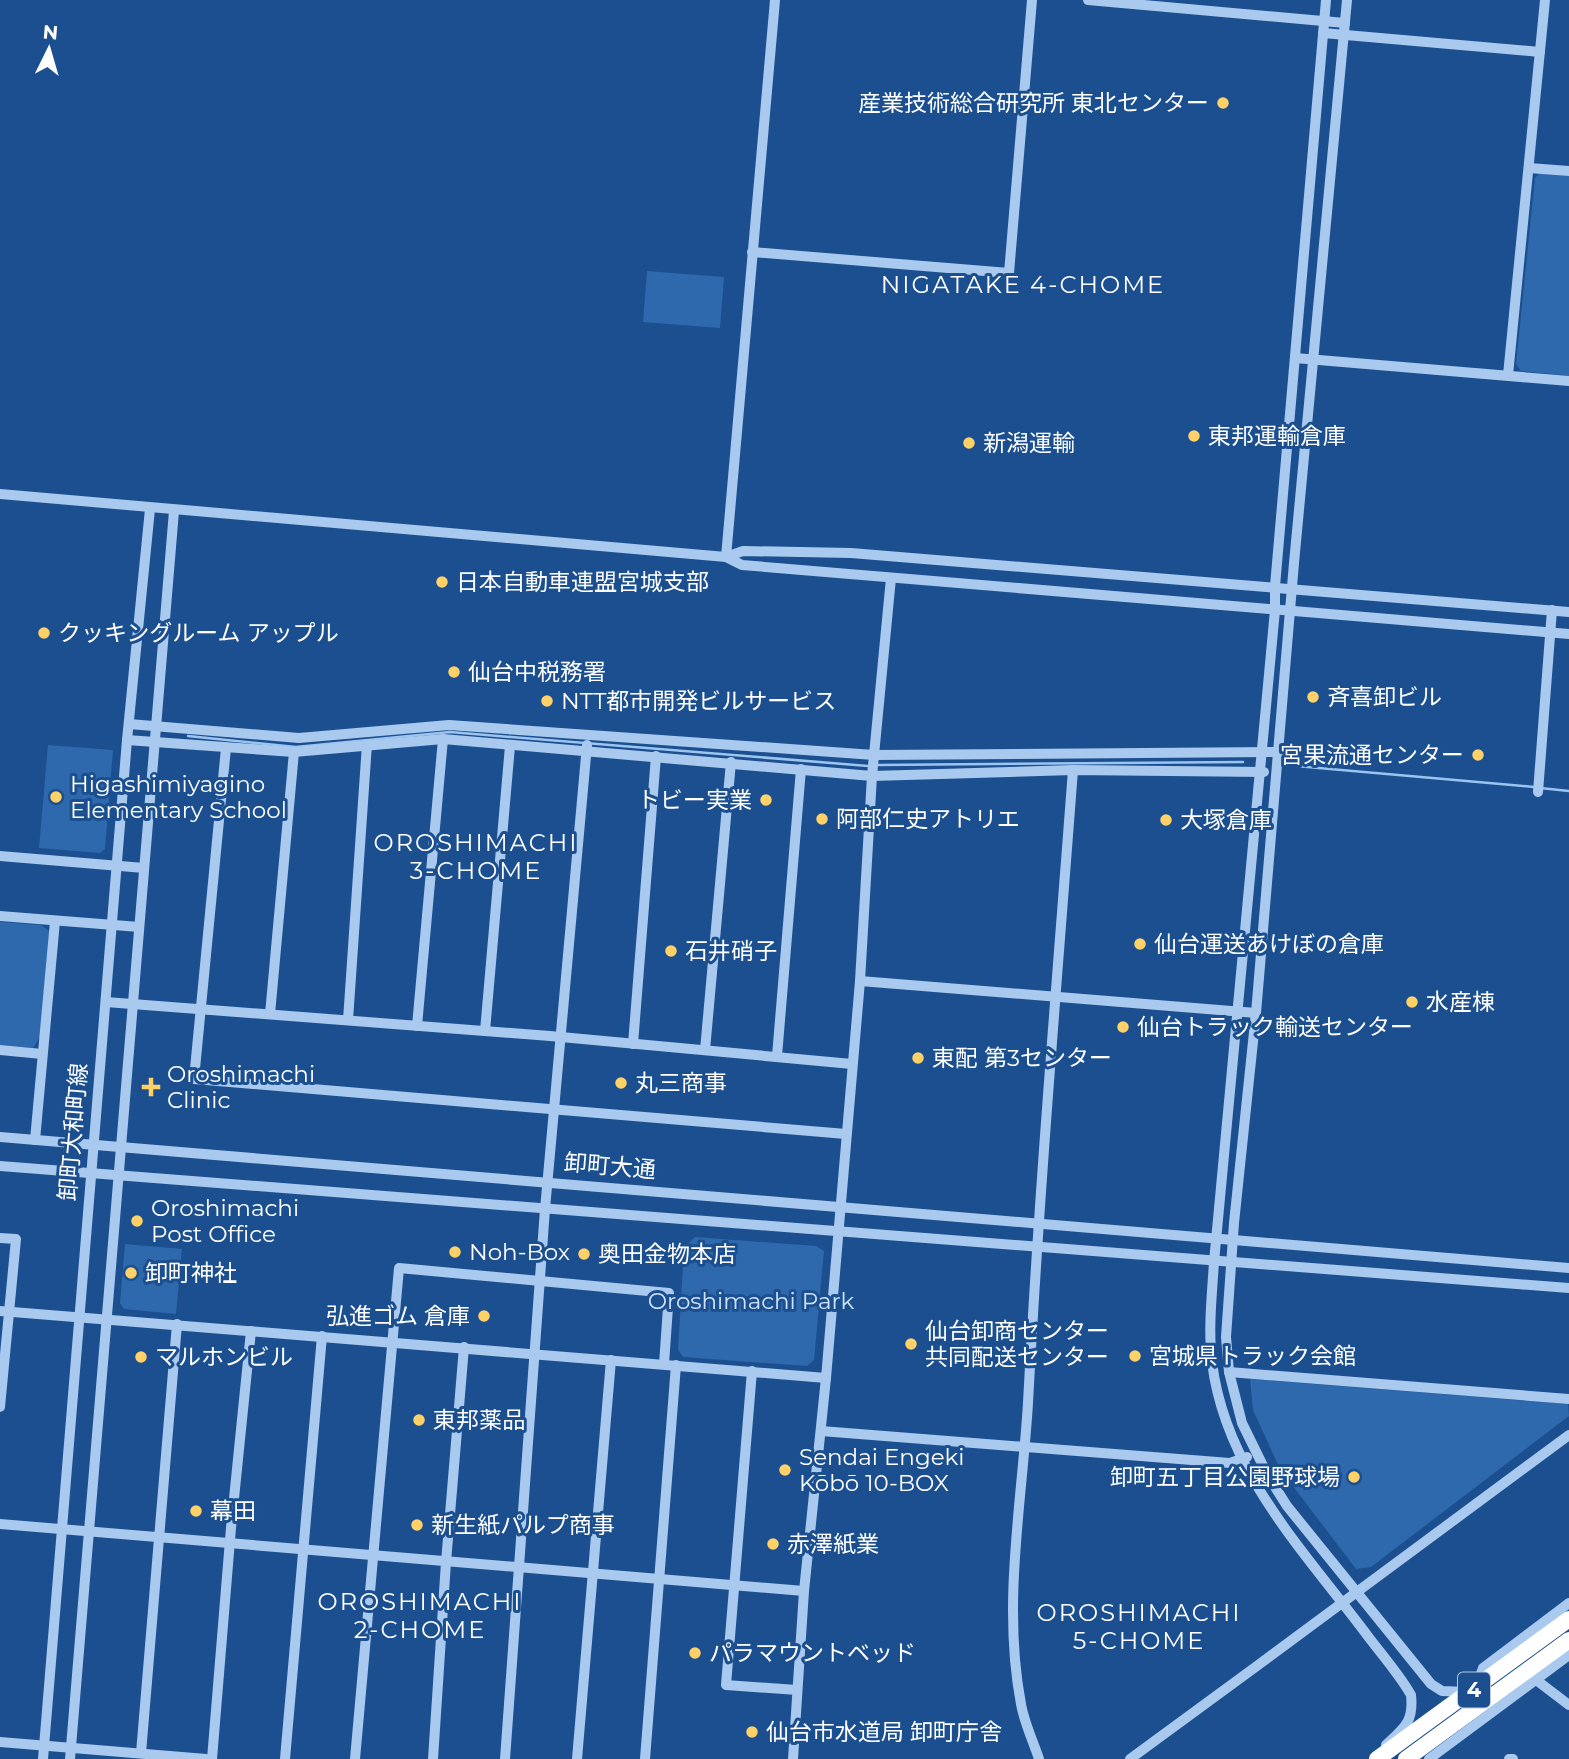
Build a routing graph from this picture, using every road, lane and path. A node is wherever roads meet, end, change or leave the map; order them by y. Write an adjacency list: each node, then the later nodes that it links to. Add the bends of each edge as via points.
1 (775, 0): 14 (street)
2 (1032, 0): 14 (street, via 1009,274)
3 (1088, 0): 7 (street)
4 (1326, 0): 7 (street)
5 (1347, 0): 8 (street)
6 (1545, 0): 11 (street)
7 (1324, 21): 8 (street); 9 (street)
8 (1345, 23): 10 (street)
9 (1323, 33): 10 (street); 15 (street)
10 (1343, 36): 11 (street); 16 (street)
11 (1540, 52): 12 (street)
12 (1529, 168): 13 (street); 17 (street)
13 (1569, 171)
14 (752, 252): 22 (street)
15 (1295, 358): 16 (street); 24 (street)
16 (1314, 359): 17 (street); 25 (street)
17 (1508, 375): 18 (street)
18 (1569, 380)
19 (0, 495): 20 (street)
20 (150, 509): 21 (street); 32 (street, 卸町大和町線)
21 (174, 511): 22 (street); 33 (street)
22 (726, 557): 23 (street, via 742,565); 24 (street, via 743,551 851,553)
23 (891, 578): 26 (street); 46 (street)
24 (1275, 586): 25 (street); 26 (street)
25 (1293, 587): 27 (street); 28 (street)
26 (1275, 610): 28 (street); 42 (street)
27 (1552, 610): 29 (street); 30 (street)
28 (1291, 611): 30 (street); 44 (street)
29 (1569, 612)
30 (1550, 632): 31 (street); 53 (street)
31 (1569, 634)
32 (129, 724): 33 (street); 36 (street, 卸町大和町線)
33 (156, 726): 34 (street, via 299,738 449,726); 37 (street)
34 (588, 736): 41 (street); 46 (street)
35 (443, 738): 38 (street); 39 (street); 70 (street)
36 (127, 740): 37 (street); 55 (street, 卸町大和町線)
37 (155, 742): 40 (street); 56 (street)
38 (367, 744): 43 (street); 69 (street)
39 (510, 746): 41 (street); 71 (street)
40 (226, 748): 43 (street); 65 (street)
41 (587, 751): 45 (street); 72 (street)
42 (1262, 751): 44 (street); 46 (street); 50 (street)
43 (295, 752): 68 (street)
44 (1279, 752): 51 (street)
45 (656, 756): 47 (street); 73 (street)
46 (874, 756): 52 (street)
47 (731, 762): 48 (street); 75 (street)
48 (801, 769): 52 (street); 77 (street)
49 (1073, 770): 50 (street); 52 (street); 62 (street)
50 (1260, 772): 51 (street); 66 (street)
51 (1278, 772): 67 (street)
52 (873, 773): 61 (street)
53 (1538, 786)
54 (0, 856): 55 (street)
55 (117, 866): 56 (street); 59 (street, 卸町大和町線)
56 (144, 868): 60 (street)
57 (0, 916): 58 (street)
58 (55, 922): 59 (street); 76 (street)
59 (112, 925): 60 (street); 63 (street, 卸町大和町線)
60 (139, 927): 64 (street)
61 (860, 981): 62 (street); 78 (street)
62 (1056, 996): 66 (street); 91 (street)
63 (106, 1002): 64 (street); 83 (street, 卸町大和町線)
64 (134, 1004): 65 (street); 84 (street)
65 (202, 1009): 68 (street); 79 (street, via 194,1079)
66 (1238, 1012): 67 (street); 94 (street)
67 (1256, 1013): 95 (street)
68 (270, 1014): 69 (street)
69 (348, 1020): 70 (street)
70 (417, 1026): 71 (street)
71 (485, 1031): 72 (street)
72 (561, 1037): 73 (street); 79 (street)
73 (633, 1044): 75 (street)
74 (0, 1050): 76 (street)
75 (705, 1050): 77 (street)
76 (43, 1054): 82 (street)
77 (776, 1056): 78 (street)
78 (852, 1063): 80 (street)
79 (554, 1109): 80 (street); 88 (street)
80 (846, 1134): 89 (street)
81 (0, 1137): 82 (street, 卸町大通)
82 (35, 1140): 83 (street, 卸町大通)
83 (93, 1144): 84 (street, 卸町大通); 86 (street, 卸町大和町線)
84 (120, 1147): 87 (street); 88 (street, 卸町大通)
85 (0, 1166): 86 (street)
86 (90, 1174): 87 (street); 103 (street, 卸町大和町線)
87 (117, 1176): 90 (street); 104 (street)
88 (547, 1182): 89 (street, 卸町大通); 90 (street)
89 (839, 1208): 91 (street, 卸町大通); 92 (street)
90 (545, 1209): 92 (street); 100 (street)
91 (1038, 1224): 94 (street, 卸町大通); 96 (street)
92 (838, 1233): 96 (street); 115 (street)
93 (0, 1238): 102 (street, via 16,1240)
94 (1217, 1239): 95 (street, 卸町大通); 97 (street)
95 (1233, 1241): 98 (street); 99 (street, 卸町大通)
96 (1036, 1248): 97 (street); 120 (street)
97 (1214, 1262): 98 (street); 122 (street, via 1212,1363 1227,1427)
98 (1231, 1263): 101 (street); 114 (street, via 1226,1337)
99 (1569, 1268)
100 (540, 1281): 108 (street, via 399,1268); 110 (street); 112 (street, via 668,1293)
101 (1569, 1288)
102 (5, 1311): 103 (street); 117 (street)
103 (79, 1316): 104 (street); 124 (street, 卸町大和町線)
104 (106, 1318): 105 (street); 125 (street)
105 (177, 1324): 106 (street); 126 (street)
106 (251, 1331): 107 (street); 127 (street)
107 (322, 1336): 108 (street); 128 (street)
108 (393, 1342): 109 (street); 129 (street)
109 (464, 1347): 110 (street); 130 (street)
110 (533, 1353): 111 (street); 131 (street)
111 (611, 1360): 112 (street); 132 (street)
112 (670, 1365): 113 (street); 133 (street)
113 (752, 1371): 115 (street); 134 (street)
114 (1229, 1372): 116 (street); 121 (street)
115 (826, 1377): 118 (street)
116 (1569, 1399)
117 (0, 1407)
118 (821, 1431): 120 (street); 135 (street)
119 (1569, 1434): 136 (street)
120 (1025, 1448): 122 (street, via 1230,1463); 160 (street, via 1013,1641 1021,1705)
121 (1255, 1453): 122 (street); 136 (street, via 1287,1506)
122 (1241, 1460): 137 (street, via 1277,1518)
123 (0, 1524): 124 (street)
124 (63, 1529): 125 (street); 147 (street, 卸町大和町線)
125 (89, 1532): 126 (street); 148 (street)
126 (159, 1538): 127 (street); 149 (street)
127 (230, 1543): 128 (street); 152 (street)
128 (303, 1550): 129 (street); 153 (street)
129 (372, 1556): 130 (street); 154 (street)
130 (446, 1562): 131 (street); 155 (street)
131 (520, 1568): 132 (street); 156 (street)
132 (592, 1573): 133 (street); 157 (street)
133 (660, 1579): 134 (street); 158 (street)
134 (735, 1585): 135 (street); 143 (street, via 726,1685)
135 (804, 1591): 143 (street)
136 (1358, 1592): 137 (street); 144 (street, via 1431,1684 1453,1693)
137 (1344, 1603): 161 (street); 162 (street, via 1411,1695 1413,1710 1405,1727)
138 (1569, 1603): 144 (street, via 1483,1668)
139 (1569, 1619): 144 (highway, 4)
140 (1569, 1640): 142 (highway, 4)
141 (1569, 1655): 142 (street)
142 (1531, 1676): 145 (street); 164 (highway, 4); 165 (street)
143 (797, 1690): 159 (street)
144 (1473, 1690): 163 (highway, 4)
145 (1569, 1705)
146 (0, 1742): 147 (street)
147 (44, 1745): 148 (street); 150 (street, 卸町大和町線)
148 (70, 1753): 149 (street)
149 (141, 1753): 151 (street)
150 (43, 1759)
151 (206, 1759)
152 (212, 1759)
153 (285, 1759)
154 (355, 1759)
155 (433, 1759)
156 (505, 1759)
157 (577, 1759)
158 (645, 1759)
159 (793, 1759)
160 (1039, 1759)
161 (1130, 1759)
162 (1370, 1759)
163 (1377, 1759)
164 (1406, 1759)
165 (1429, 1759)

